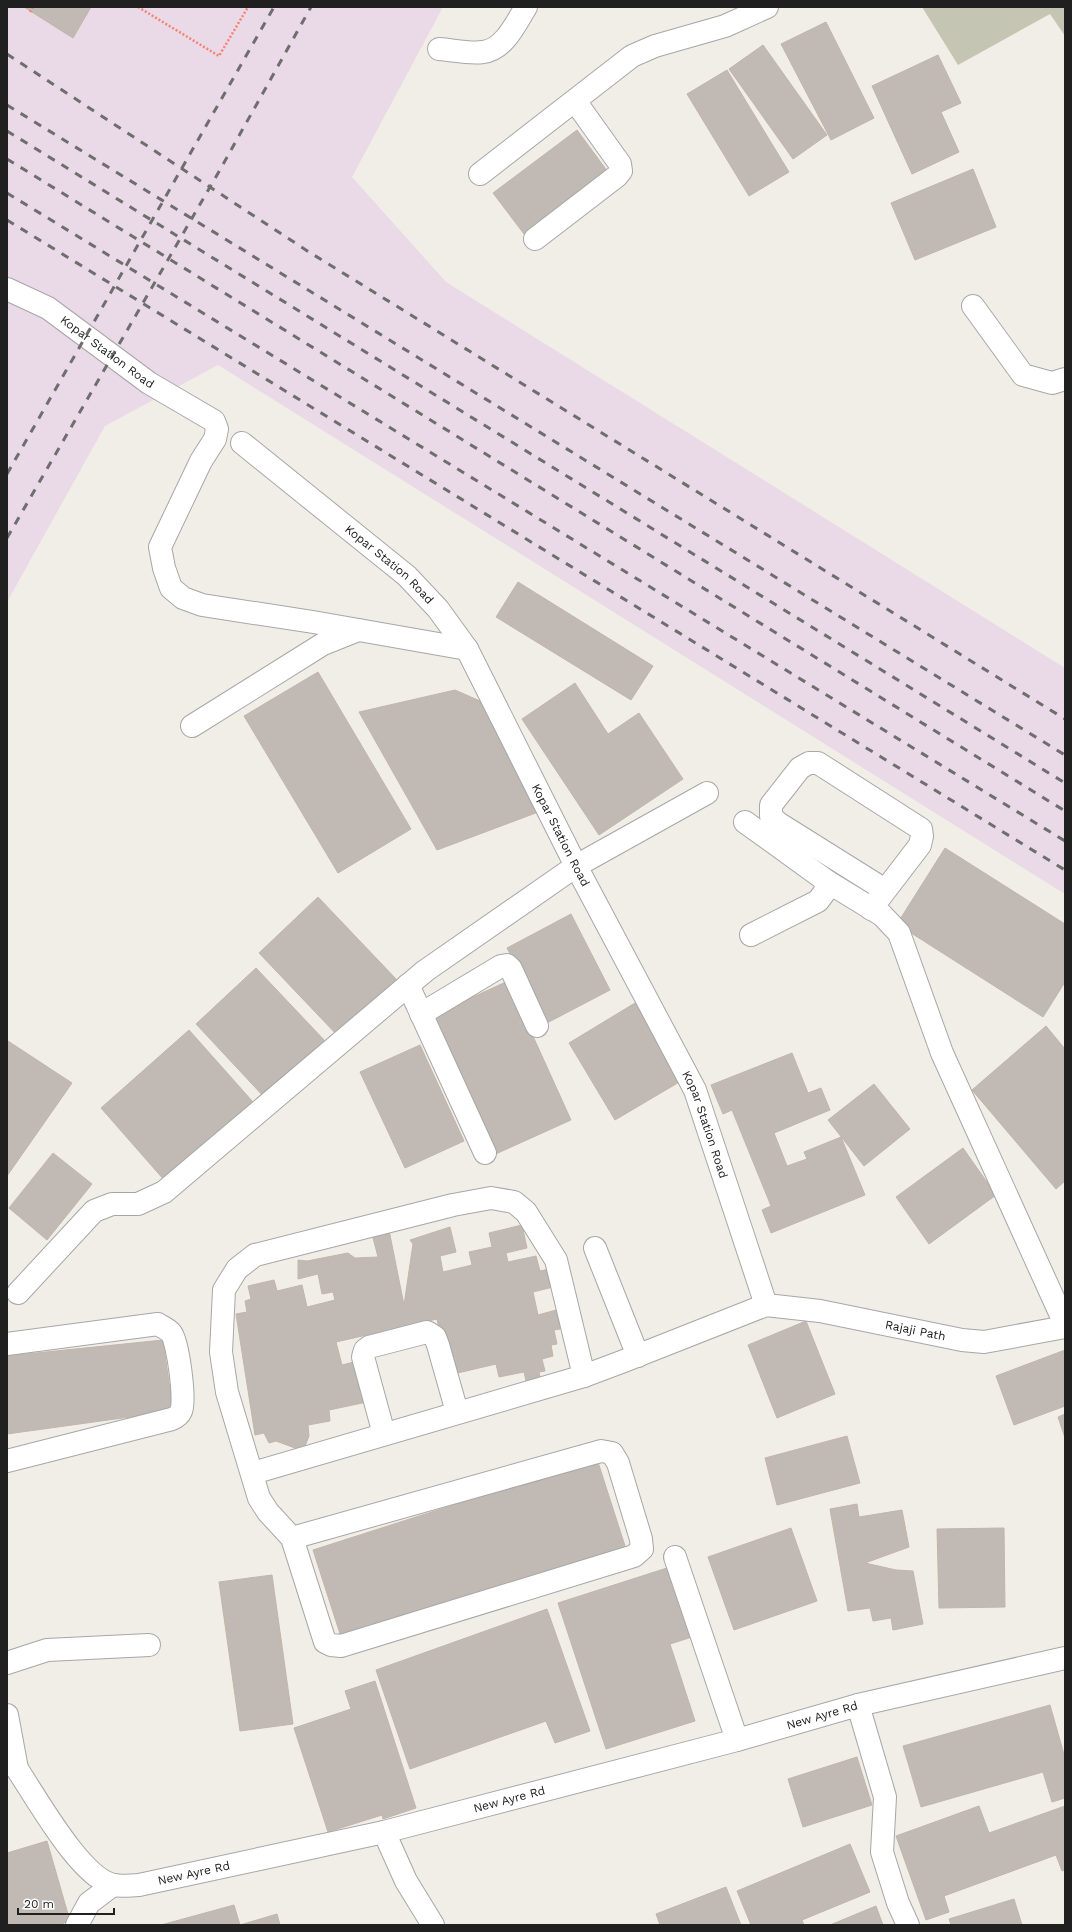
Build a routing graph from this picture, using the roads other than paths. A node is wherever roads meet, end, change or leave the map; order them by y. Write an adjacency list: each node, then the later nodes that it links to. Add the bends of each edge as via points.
1 (526, 7): 3 (street, via 509,35 498,46 483,52)
2 (767, 7): 4 (street, via 725,26 655,46 632,56)
3 (440, 48)
4 (574, 100): 5 (street); 6 (street, via 620,164 621,171)
5 (480, 174)
6 (535, 239)
7 (7, 289): 11 (street, Kopar Station Road, via 48,308 149,383 214,421 215,438 201,461 160,547 171,588 183,598 202,605)
8 (973, 306): 9 (street, via 1023,375 1052,383)
9 (1065, 379)
10 (242, 443): 12 (street, Kopar Station Road, via 407,576 438,609)
11 (358, 630): 12 (street); 13 (street, via 323,644)
12 (467, 649): 16 (street, Kopar Station Road)
13 (192, 726)
14 (707, 793): 16 (street)
15 (745, 822): 17 (street)
16 (576, 866): 21 (street); 27 (street, Kopar Station Road, via 695,1090)
17 (828, 882): 19 (street); 20 (street, via 818,901)
18 (886, 890): 18 (street, via 920,845 921,829 818,763 809,763 800,768 771,805 771,816 778,823); 19 (street)
19 (872, 909): 28 (street, via 899,933 942,1053)
20 (751, 935)
21 (408, 985): 22 (street); 26 (street, via 164,1192 138,1204 112,1204 94,1211)
22 (421, 1014): 23 (street, via 501,966 507,965); 24 (street)
23 (537, 1026)
24 (485, 1153)
25 (594, 1248): 30 (street)
26 (18, 1293)
27 (766, 1305): 28 (street, Rajaji Path, via 820,1310 962,1340 984,1342); 30 (street)
28 (1065, 1325)
29 (7, 1344): 34 (street, via 158,1324 171,1333 176,1345 183,1400 182,1410 172,1419)
30 (638, 1356): 31 (street)
31 (584, 1376): 32 (street); 35 (street, via 556,1260 526,1212 514,1202 491,1198 453,1205 255,1255 237,1269 224,1290 221,1352 227,1392)
32 (457, 1412): 33 (street); 33 (street, via 434,1337 427,1332 369,1347 363,1357)
33 (384, 1434): 35 (street)
34 (7, 1461)
35 (253, 1473): 36 (street, via 259,1498)
36 (292, 1538): 36 (street, via 601,1451 612,1453 618,1462 642,1549 634,1556 341,1646 331,1646 324,1642)
37 (675, 1557): 43 (street)
38 (149, 1645): 40 (street, via 47,1650)
39 (1065, 1658): 41 (street, New Ayre Rd)
40 (7, 1664)
41 (858, 1705): 43 (street, New Ayre Rd); 49 (street, via 886,1797 882,1852 898,1904)
42 (7, 1715): 44 (street)
43 (737, 1740): 45 (street, New Ayre Rd)
44 (12, 1764): 46 (street, New Ayre Rd, via 73,1853 95,1875)
45 (384, 1832): 46 (street, New Ayre Rd, via 139,1885); 48 (street, via 406,1881)
46 (113, 1885): 47 (street, via 89,1903)
47 (77, 1925)
48 (433, 1925)
49 (908, 1925)

